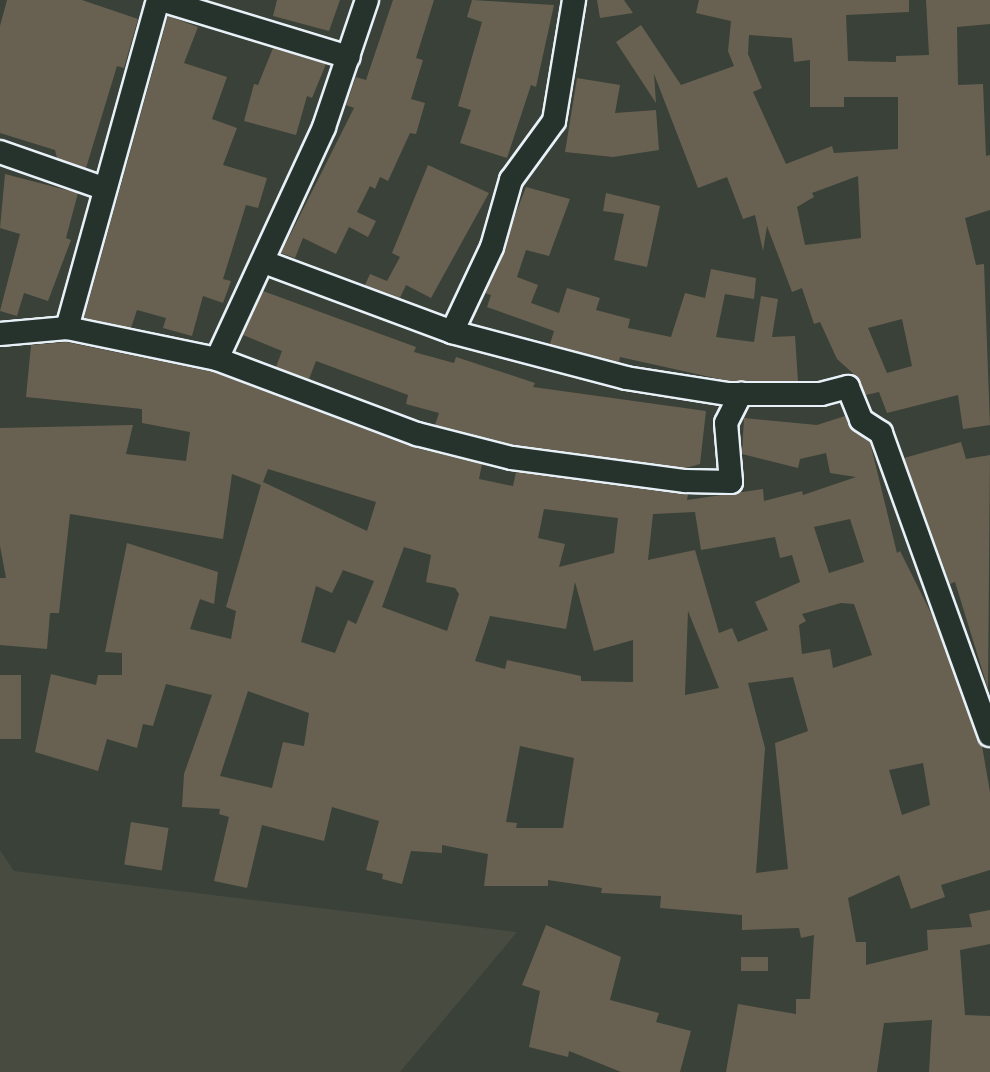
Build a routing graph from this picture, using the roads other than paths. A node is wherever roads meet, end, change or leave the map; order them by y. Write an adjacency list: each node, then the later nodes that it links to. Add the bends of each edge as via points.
1 (159, 0): 4 (street); 6 (street)
2 (367, 0): 4 (street)
3 (574, 0): 9 (street, via 554,122 511,180 492,247)
4 (349, 57): 7 (street)
5 (0, 152): 6 (street)
6 (103, 188): 8 (street)
7 (264, 262): 9 (street); 11 (street)
8 (67, 328): 10 (street); 11 (street)
9 (452, 332): 12 (street, via 626,378)
10 (0, 334)
11 (217, 359): 12 (street, via 417,434 513,458 685,481 731,482 726,423)
12 (741, 394): 13 (street, via 821,394 848,387 861,420 881,433)
13 (990, 735)

